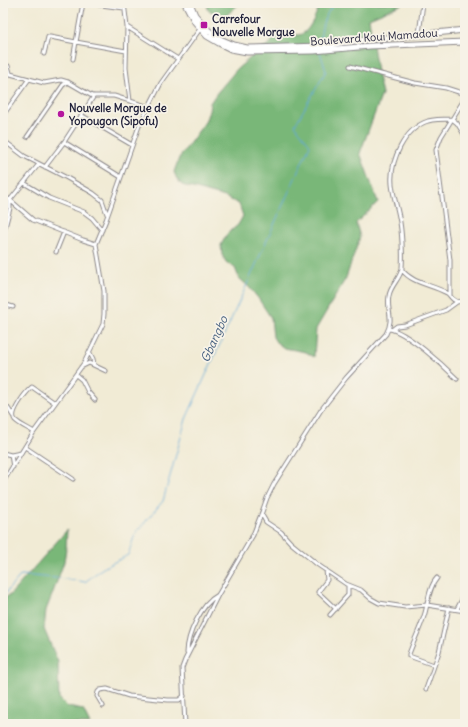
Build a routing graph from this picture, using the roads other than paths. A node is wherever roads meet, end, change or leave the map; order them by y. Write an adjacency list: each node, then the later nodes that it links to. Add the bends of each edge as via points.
1 (83, 3): 12 (street)
2 (86, 3): 7 (street)
3 (124, 3): 7 (street)
4 (185, 3): 9 (main road, Boulevard Koui Mamadou)
5 (190, 3): 14 (main road, Boulevard Koui Mamadou, via 195,15 208,30 234,45)
6 (423, 3): 11 (street)
7 (124, 8): 8 (street)
8 (127, 27): 16 (street); 19 (street)
9 (200, 28): 14 (main road, Boulevard Koui Mamadou, via 219,43 231,49 247,52); 19 (street)
10 (465, 28): 11 (main road, Boulevard Koui Mamadou)
11 (419, 34): 15 (main road, Boulevard Koui Mamadou, via 346,42)
12 (76, 42): 16 (street); 17 (street, via 48,37); 18 (street)
13 (465, 42): 15 (main road, Boulevard Koui Mamadou)
14 (313, 49): 15 (main road, Boulevard Koui Mamadou)
15 (323, 49)
16 (126, 51): 29 (street)
17 (44, 54)
18 (73, 59)
19 (178, 59): 30 (street, via 161,83)
20 (3, 63): 23 (street, via 8,66)
21 (350, 66): 26 (street)
22 (3, 72): 23 (street)
23 (10, 73): 24 (street)
24 (29, 79): 25 (street, via 44,83 61,80); 32 (street)
25 (68, 82): 27 (street); 35 (street, via 63,85)
26 (465, 94)
27 (94, 96): 29 (street, via 114,96); 31 (street)
28 (465, 98): 33 (street)
29 (130, 102): 30 (street)
30 (149, 107): 38 (street)
31 (81, 115): 37 (street); 38 (street)
32 (3, 116)
33 (452, 119): 34 (street); 51 (street, via 421,124 400,146 396,157 392,184 401,232); 52 (street, via 436,150 450,255)
34 (465, 136)
35 (27, 137)
36 (3, 140): 39 (street)
37 (64, 142): 40 (street); 41 (street)
38 (132, 145): 41 (street)
39 (39, 164): 40 (street); 42 (street)
40 (45, 167): 45 (street, via 93,193 102,200)
41 (121, 177): 45 (street)
42 (24, 183): 44 (street); 46 (street, via 49,198 84,212)
43 (3, 196): 44 (street)
44 (10, 200): 47 (street, via 33,220); 48 (street)
45 (107, 214): 46 (street)
46 (102, 230): 49 (street)
47 (64, 232): 49 (street); 50 (street)
48 (3, 235)
49 (96, 244): 58 (street, via 104,291 104,314 103,324)
50 (56, 252)
51 (402, 270): 52 (street, via 406,276); 57 (street, via 388,296)
52 (450, 296): 54 (street)
53 (465, 299): 54 (street)
54 (458, 302): 57 (street, via 446,310)
55 (3, 304): 56 (street)
56 (13, 307)
57 (391, 329): 63 (street, via 433,357); 76 (street, via 346,378 316,417 270,490)
58 (90, 353): 59 (street); 60 (street)
59 (94, 365): 60 (street, via 89,363); 61 (street)
60 (81, 367): 62 (street)
61 (106, 371)
62 (76, 375): 64 (street); 65 (street)
63 (457, 379)
64 (95, 400)
65 (55, 403): 67 (street, via 32,387 13,412); 68 (street)
66 (3, 411): 67 (street, via 8,408)
67 (13, 416): 68 (street)
68 (34, 432): 69 (street)
69 (25, 447): 71 (street); 74 (street)
70 (3, 453): 72 (street)
71 (21, 453): 72 (street); 73 (street)
72 (10, 455): 73 (street)
73 (13, 467): 75 (street)
74 (73, 479)
75 (3, 482)
76 (262, 515): 77 (street); 78 (street)
77 (264, 518): 78 (street); 79 (street)
78 (259, 522): 83 (street)
79 (326, 570): 81 (street); 86 (street, via 327,580 318,592)
80 (436, 578): 84 (street, via 431,585)
81 (348, 585): 84 (street, via 384,604 405,607); 86 (street, via 349,594)
82 (465, 594): 87 (street)
83 (218, 596): 90 (street); 90 (street, via 206,606 195,624 189,638)
84 (427, 605): 85 (street); 91 (street, via 409,656)
85 (450, 608): 87 (street); 91 (street)
86 (336, 609): 89 (street)
87 (457, 609): 88 (street)
88 (465, 611)
89 (330, 616)
90 (187, 655): 93 (street, via 182,668)
91 (434, 665): 92 (street)
92 (426, 689)
93 (184, 696): 94 (street, via 180,700 129,696 107,688 100,690 97,696); 97 (street)
94 (103, 706)
95 (152, 723): 96 (street)
96 (160, 724)
97 (185, 724)

